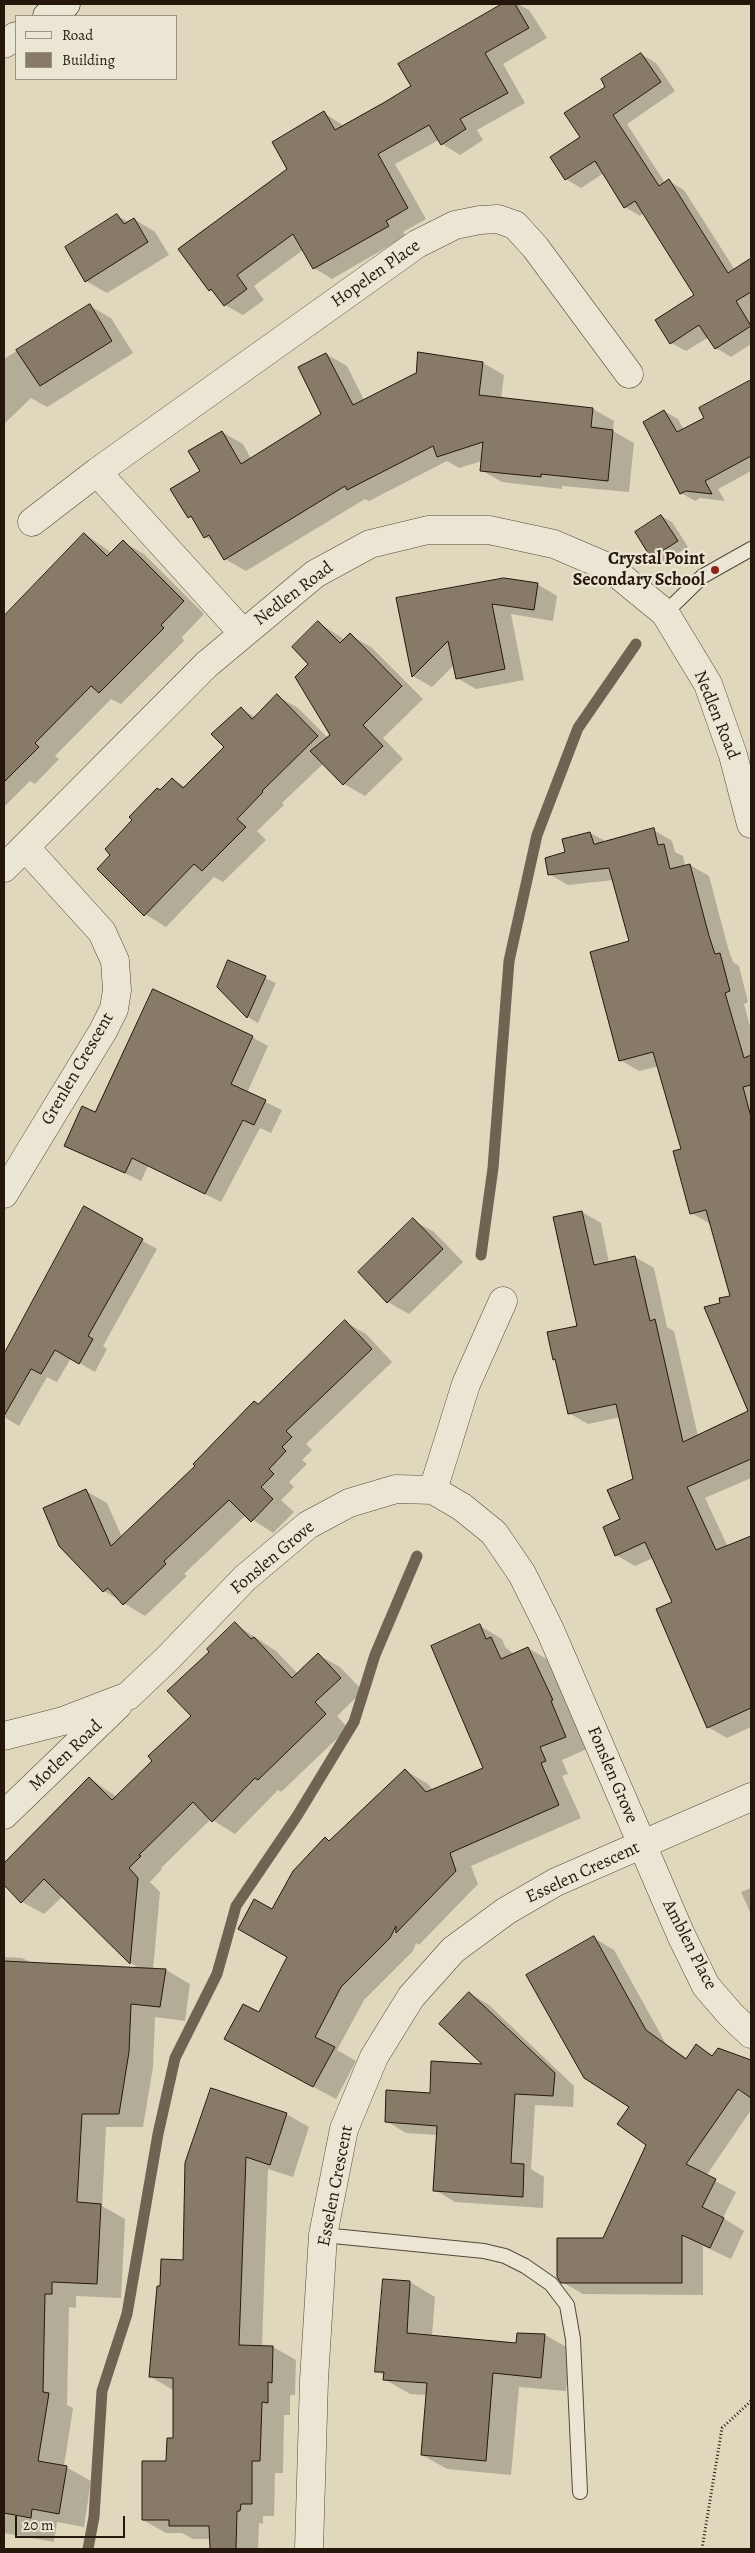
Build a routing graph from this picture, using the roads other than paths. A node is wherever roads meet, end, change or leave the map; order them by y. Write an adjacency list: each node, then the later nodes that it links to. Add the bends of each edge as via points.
1 (66, 4): 2 (street)
2 (49, 15)
3 (15, 37): 4 (street)
4 (4, 44)
5 (629, 374): 6 (street, Hopelen Place, via 535,247 515,225 498,219 480,220 455,226 417,244)
6 (97, 472): 7 (street, Hopelen Place); 10 (street)
7 (32, 522)
8 (751, 549): 9 (lane, via 703,576)
9 (665, 613): 10 (street, Nedlen Road, via 610,568 554,544 490,530 428,530 370,544 323,570); 11 (street, Nedlen Road, via 708,684 733,756)
10 (243, 633): 12 (street, Nedlen Road, via 206,665)
11 (751, 824)
12 (25, 847): 13 (street, Nedlen Road); 14 (street, Grenlen Crescent, via 102,932 115,961 117,990 114,1009 103,1031)
13 (4, 868)
14 (4, 1194)
15 (503, 1301): 16 (street, via 466,1384)
16 (433, 1490): 17 (street, Fonslen Grove, via 396,1489 349,1503 308,1525 245,1578); 21 (street, Fonslen Grove, via 462,1507 494,1533 522,1574 550,1630)
17 (128, 1696): 18 (street, Fonslen Grove, via 63,1721); 20 (street, Motlen Road)
18 (4, 1736)
19 (751, 1797): 21 (street, Esselen Crescent)
20 (4, 1815)
21 (642, 1845): 22 (street, Amblen Place, via 706,1986); 23 (street, Esselen Crescent, via 556,1882 506,1911 453,1950 411,1997 374,2057 344,2129)
22 (751, 2034)
23 (323, 2236): 24 (lane, via 484,2251 505,2256 552,2284 567,2305 573,2339); 25 (street, Esselen Crescent)
24 (580, 2492)
25 (308, 2549)

